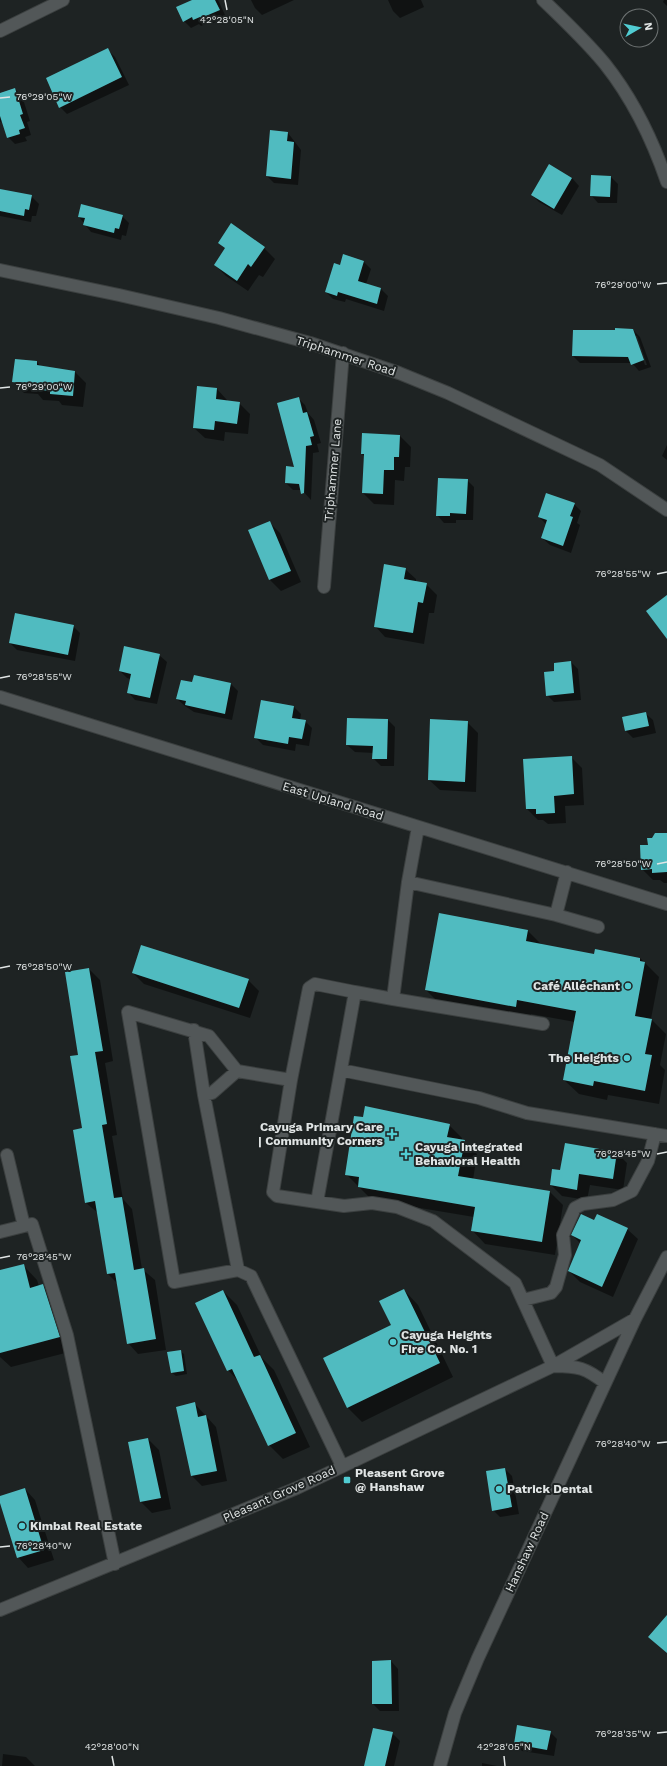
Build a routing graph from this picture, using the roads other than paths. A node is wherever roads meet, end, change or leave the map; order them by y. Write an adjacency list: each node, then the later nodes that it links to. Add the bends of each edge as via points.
1 (63, 0): 3 (street)
2 (543, 0): 4 (street, via 605,64 650,138)
3 (0, 31)
4 (667, 182)
5 (0, 270): 6 (street, Triphammer Road, via 219,318)
6 (344, 353): 7 (street, Triphammer Road, via 417,380 507,419 600,465); 8 (street, Triphammer Lane)
7 (667, 510)
8 (324, 587)
9 (0, 697): 10 (street, East Upland Road)
10 (418, 828): 11 (street, East Upland Road); 12 (street)
11 (567, 872): 13 (street, East Upland Road); 14 (street)
12 (408, 882): 14 (street); 17 (street)
13 (667, 904)
14 (556, 915): 15 (street)
15 (598, 927)
16 (355, 992): 17 (street); 20 (street); 22 (street, via 315,984 310,988)
17 (393, 999): 18 (street)
18 (543, 1024)
19 (194, 1030): 21 (street, via 209,1036); 23 (street); 30 (street, via 128,1012 174,1282)
20 (341, 1070): 24 (street, via 479,1098 527,1113); 26 (street)
21 (237, 1071): 22 (street); 23 (street, via 212,1093)
22 (291, 1080): 26 (street, via 273,1192 277,1196)
23 (204, 1095): 30 (street)
24 (661, 1135): 31 (street, via 632,1191 613,1200 583,1204 575,1208 563,1234 565,1255 556,1287 551,1293)
25 (7, 1155): 27 (street)
26 (317, 1202): 31 (street, via 344,1206 372,1203 397,1207 433,1221 515,1283)
27 (24, 1226): 28 (street); 36 (street, via 32,1224 67,1335)
28 (0, 1232)
29 (667, 1257): 32 (street, Hanshaw Road)
30 (238, 1270): 35 (street, via 251,1276)
31 (523, 1300): 33 (street)
32 (635, 1319): 33 (street, Pleasant Grove Road); 34 (street, Hanshaw Road)
33 (553, 1366): 34 (street, Pleasant Grove Road, via 580,1367); 35 (street, Pleasant Grove Road)
34 (605, 1384): 38 (street, Hanshaw Road, via 478,1658 455,1713)
35 (342, 1466): 36 (street, Pleasant Grove Road, via 297,1488)
36 (115, 1564): 37 (street, Pleasant Grove Road)
37 (0, 1610)
38 (440, 1766)

